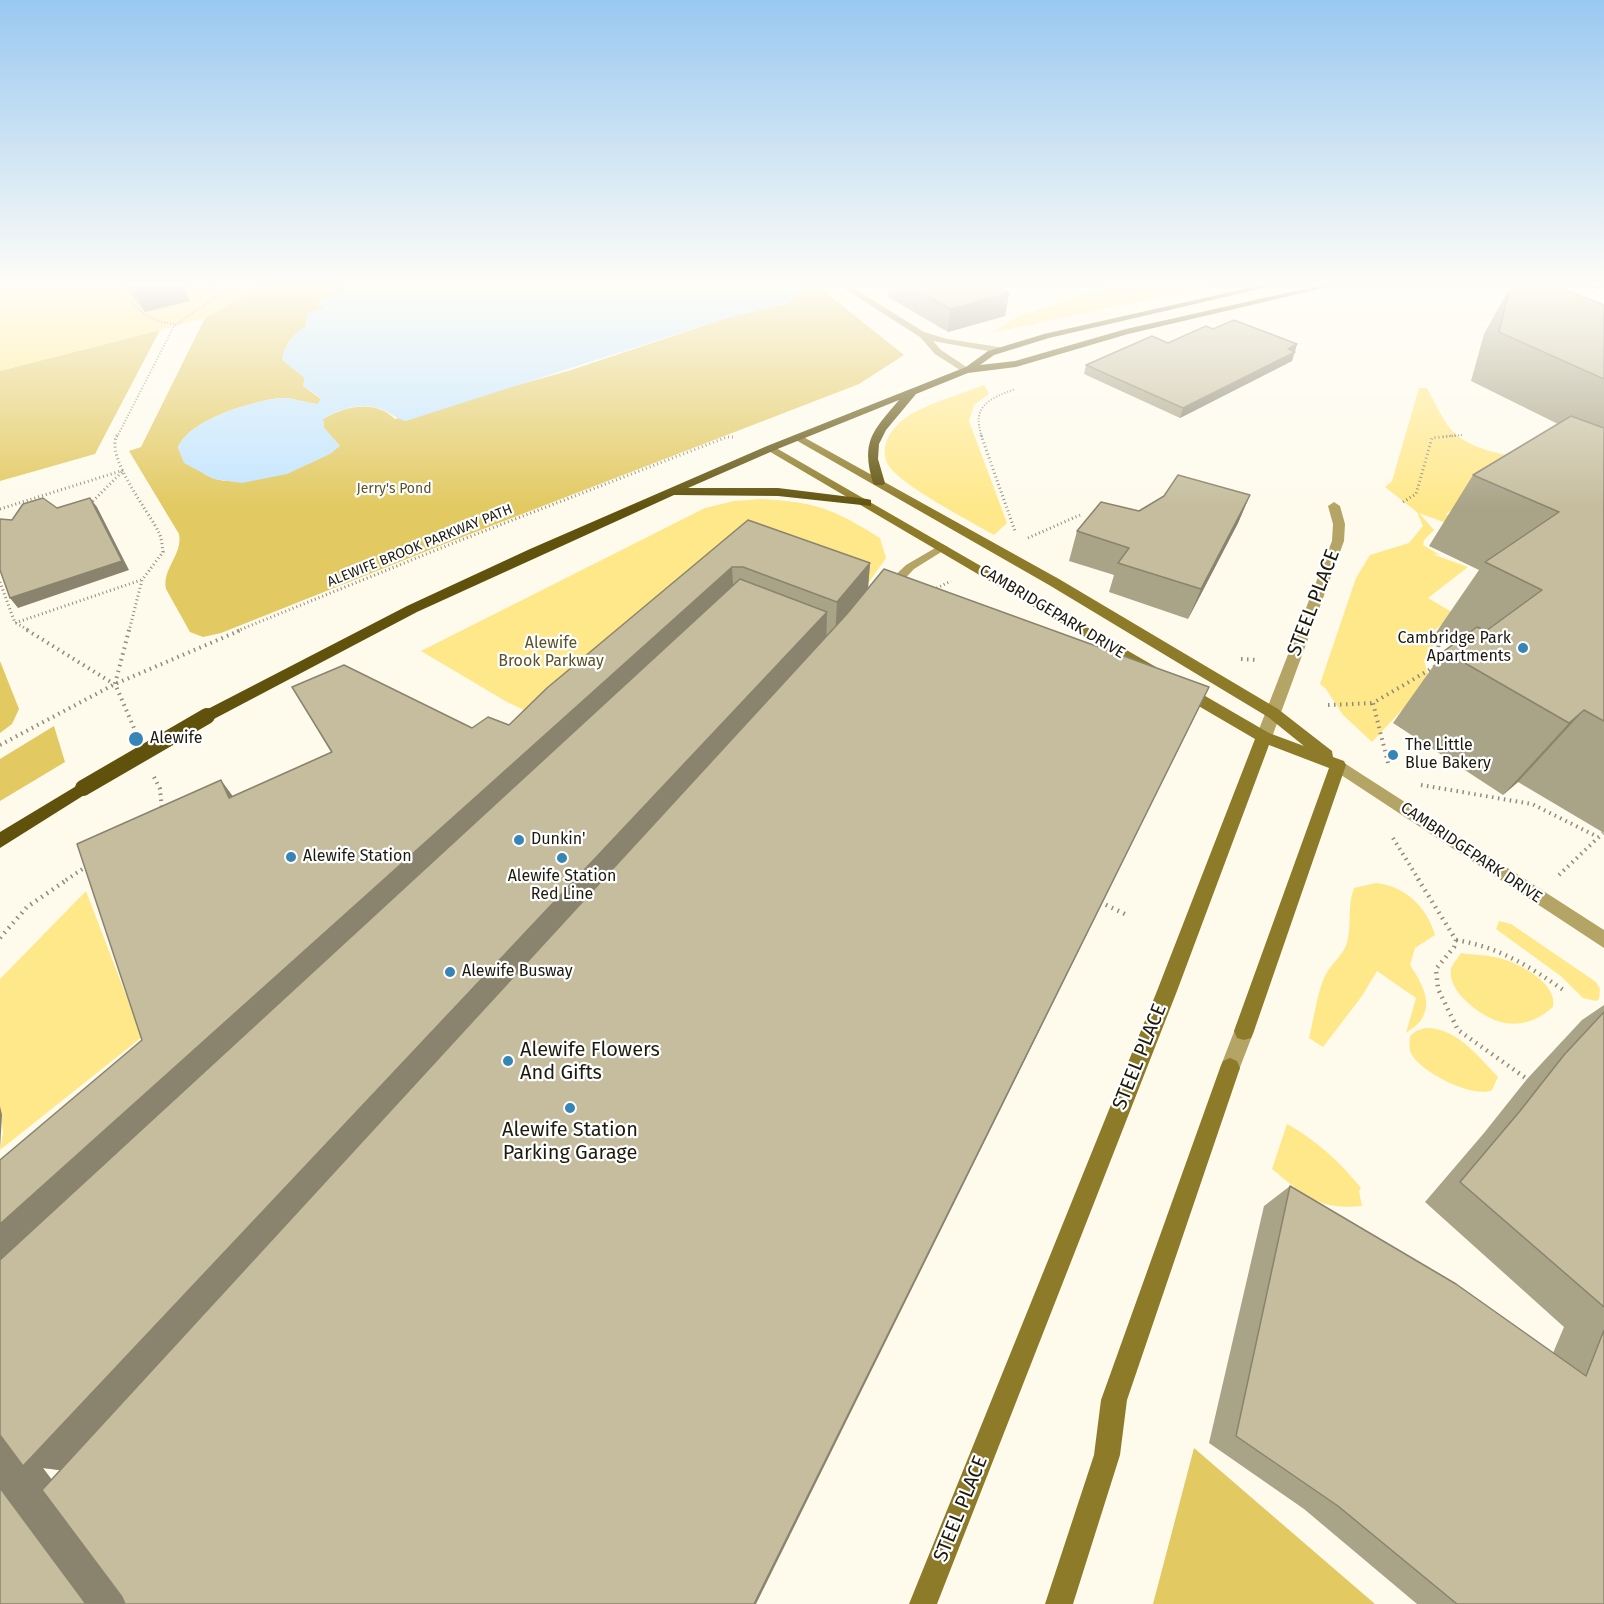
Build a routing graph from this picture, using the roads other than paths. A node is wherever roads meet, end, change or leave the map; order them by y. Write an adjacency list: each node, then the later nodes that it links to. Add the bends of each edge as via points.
1 (949, 359): 4 (street)
2 (982, 359): 4 (highway)
3 (1031, 359): 4 (highway)
4 (966, 370): 5 (highway)
5 (911, 392): 6 (highway); 8 (highway, via 873,444)
6 (798, 437): 7 (highway); 8 (main road, CAMBRIDGEPARK DRIVE)
7 (771, 448): 9 (highway); 10 (main road, CAMBRIDGEPARK DRIVE)
8 (879, 483): 14 (main road, CAMBRIDGEPARK DRIVE)
9 (668, 493): 10 (highway, via 768,492); 17 (highway, bridge, via 412,609 207,716)
10 (867, 503): 12 (main road, CAMBRIDGEPARK DRIVE)
11 (1334, 506): 14 (street, STEEL PLACE, via 1338,541)
12 (942, 547): 13 (lane, via 910,567); 15 (main road, CAMBRIDGEPARK DRIVE)
13 (881, 596)
14 (1274, 713): 15 (street, STEEL PLACE); 16 (main road, CAMBRIDGEPARK DRIVE)
15 (1264, 737): 16 (main road, CAMBRIDGEPARK DRIVE); 21 (main road, STEEL PLACE)
16 (1338, 765): 18 (street, CAMBRIDGEPARK DRIVE); 19 (main road)
17 (0, 841)
18 (1604, 940)
19 (1244, 1031): 20 (street)
20 (1230, 1068): 22 (main road, via 1114,1400 1107,1455)
21 (923, 1604)
22 (1059, 1604)

